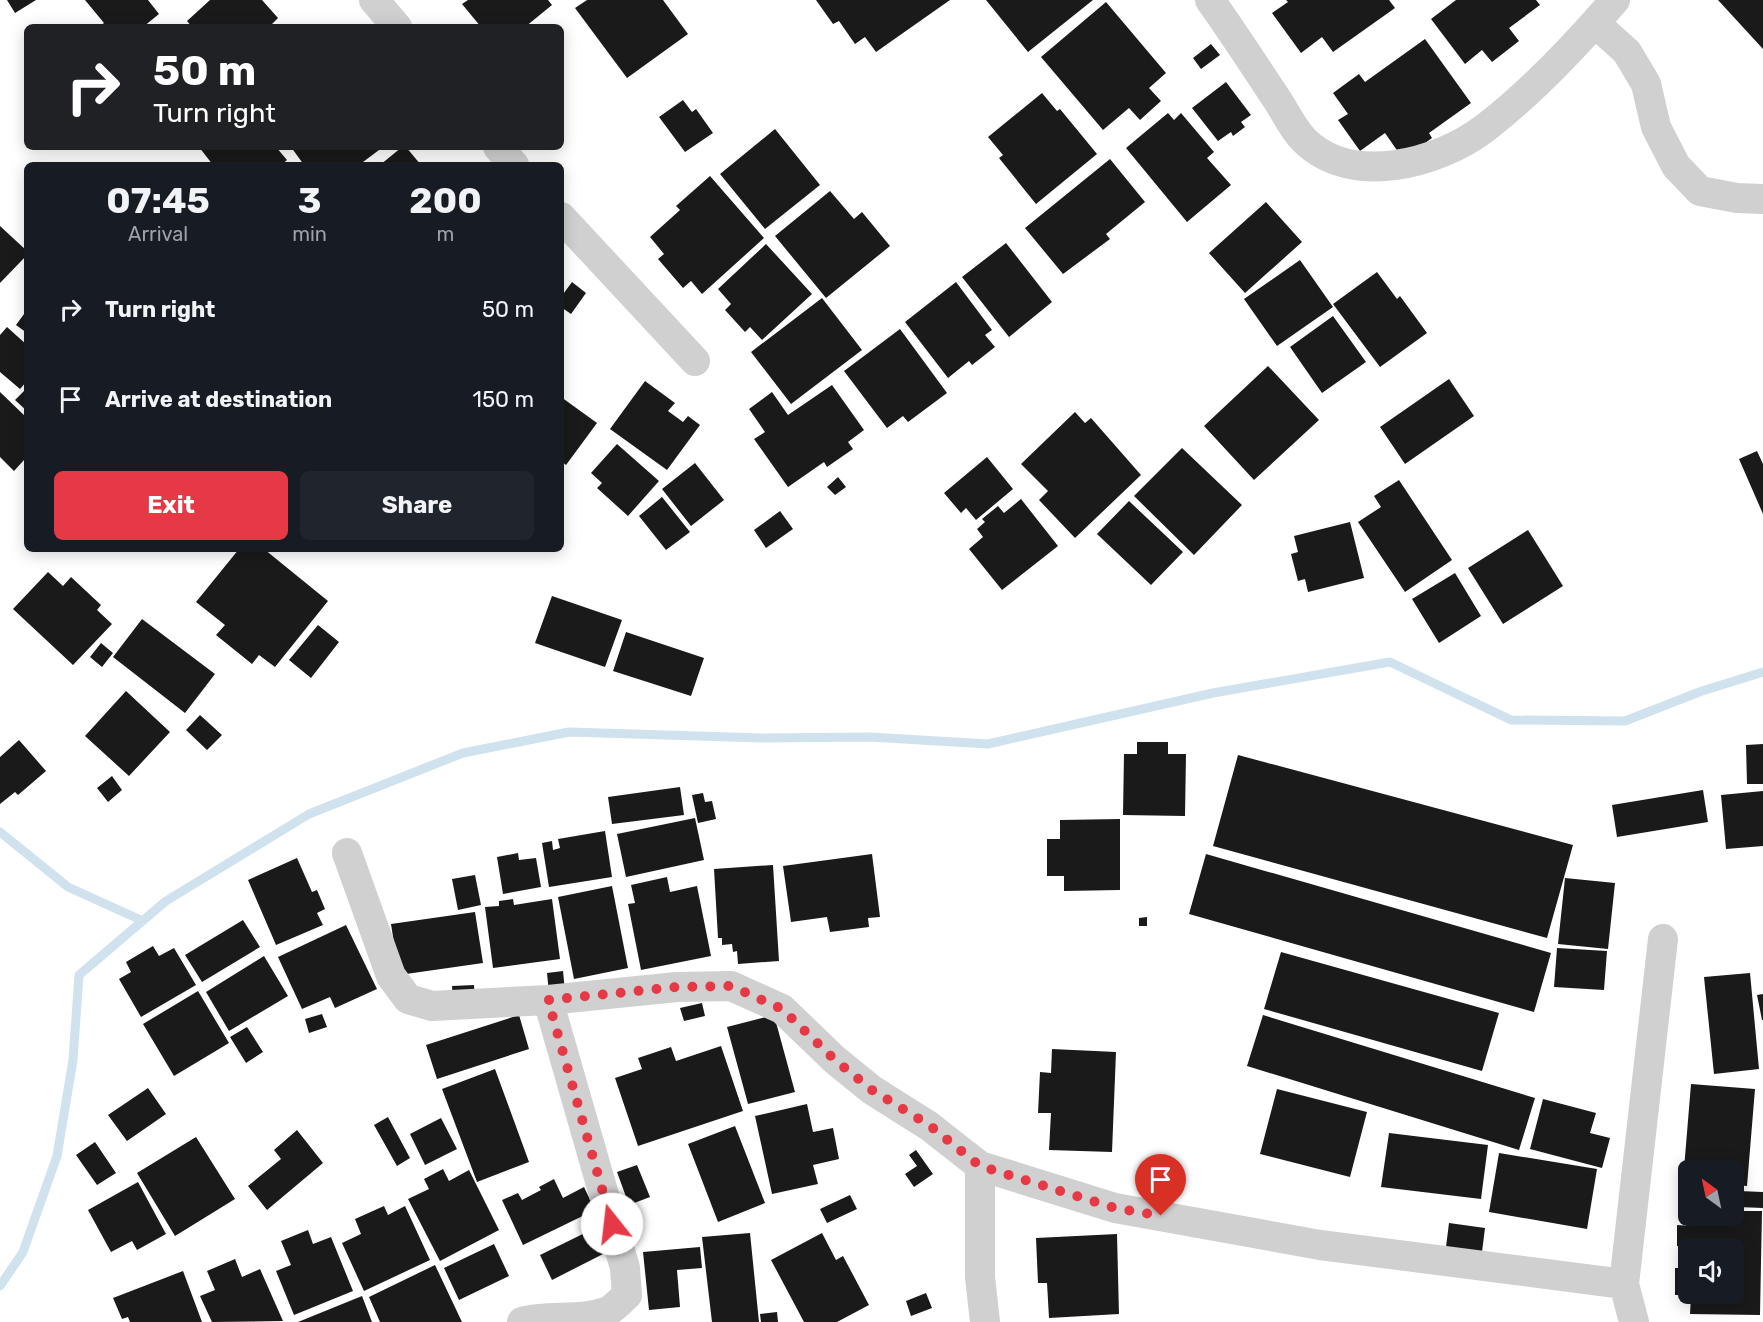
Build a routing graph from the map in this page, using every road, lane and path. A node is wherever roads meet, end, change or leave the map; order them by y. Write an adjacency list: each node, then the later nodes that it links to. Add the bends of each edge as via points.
1 (374, 0): 5 (street)
2 (1210, 0): 4 (street, via 1304,140 1333,161 1365,168 1405,164 1484,129)
3 (1615, 0): 4 (street)
4 (1595, 23): 8 (street, via 1627,51 1646,84 1656,128 1676,166 1700,191)
5 (394, 24)
6 (501, 150): 7 (street)
7 (511, 162)
8 (1763, 199)
9 (564, 220): 10 (street)
10 (695, 361)
11 (347, 853): 13 (street, via 391,976 408,999 432,1006)
12 (1663, 939): 15 (street)
13 (548, 1000): 14 (street, via 677,987 731,986 782,1009 872,1090 929,1125); 16 (street, via 625,1268 627,1294 608,1312)
14 (980, 1166): 15 (street, via 1126,1210 1320,1245); 17 (street, via 980,1277)
15 (1624, 1284): 18 (street)
16 (522, 1322)
17 (985, 1322)
18 (1634, 1322)

